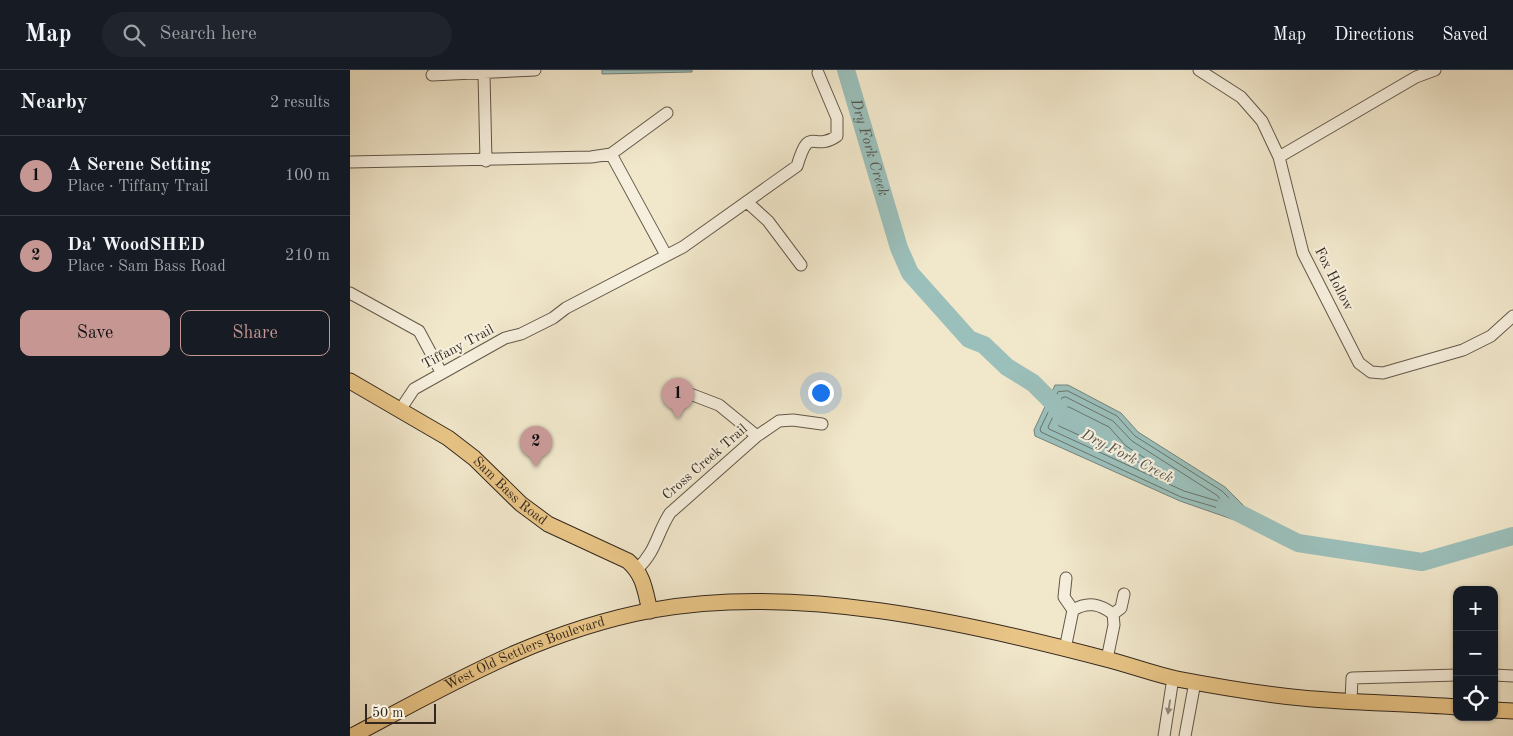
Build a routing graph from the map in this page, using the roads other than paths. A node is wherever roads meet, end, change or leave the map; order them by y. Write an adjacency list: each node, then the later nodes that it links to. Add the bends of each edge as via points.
1 (535, 70): 5 (street)
2 (1199, 70): 9 (street, Fox Hollow, via 1241,96 1262,121)
3 (1430, 71): 9 (street)
4 (818, 73): 12 (street, Tiffany Trail, via 837,118 837,136 830,141 808,142 797,166)
5 (484, 74): 6 (street); 10 (street)
6 (432, 75)
7 (667, 114): 8 (street)
8 (611, 154): 10 (street); 13 (street)
9 (1279, 157): 16 (street, Fox Hollow, via 1304,253 1364,368 1383,373 1463,350 1491,336)
10 (486, 161): 11 (street)
11 (350, 162)
12 (747, 202): 13 (street, Tiffany Trail, via 683,247); 14 (street, via 768,221)
13 (666, 255): 17 (street, Tiffany Trail, via 566,308 554,318 505,338)
14 (801, 265)
15 (350, 293): 17 (street, via 419,331)
16 (1513, 316)
17 (441, 372): 20 (street, Tiffany Trail, via 414,389)
18 (350, 381): 20 (main road, Sam Bass Road)
19 (685, 392): 22 (street, via 719,405)
20 (400, 410): 23 (main road, Sam Bass Road, via 455,443 521,504 548,524 618,556)
21 (822, 424): 22 (street, Cross Creek Trail, via 784,420)
22 (757, 436): 23 (street, Cross Creek Trail, via 670,513 651,555)
23 (637, 569): 27 (main road)
24 (1066, 578): 26 (street, via 1064,597)
25 (1124, 594): 28 (street, via 1121,608)
26 (1073, 610): 28 (street, via 1080,605 1093,604); 29 (street)
27 (650, 611): 29 (main road, West Old Settlers Boulevard, via 724,603 812,604 932,620); 40 (main road, West Old Settlers Boulevard, via 572,630 533,644 472,672)
28 (1113, 614): 30 (street)
29 (1065, 649): 30 (main road, West Old Settlers Boulevard)
30 (1107, 659): 34 (main road, West Old Settlers Boulevard)
31 (1453, 675): 36 (street, via 1352,678)
32 (1498, 675): 33 (street)
33 (1513, 676)
34 (1173, 678): 35 (main road, West Old Settlers Boulevard); 41 (street, one-way to 41)
35 (1195, 682): 36 (main road, West Old Settlers Boulevard, via 1274,695); 42 (street)
36 (1351, 701): 37 (main road, West Old Settlers Boulevard)
37 (1453, 707)
38 (1498, 710): 39 (main road)
39 (1513, 711)
40 (352, 736)
41 (1164, 736)
42 (1185, 736)

